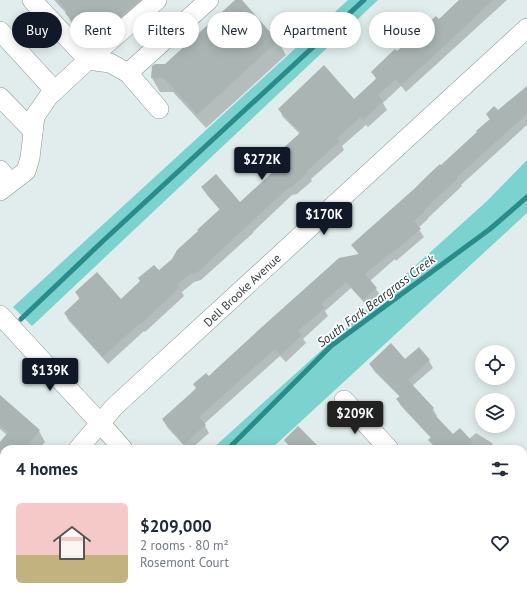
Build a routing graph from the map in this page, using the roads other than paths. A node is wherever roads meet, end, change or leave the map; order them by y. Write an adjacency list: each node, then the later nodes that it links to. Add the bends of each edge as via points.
1 (32, 0): 6 (street)
2 (157, 0): 6 (street)
3 (208, 0): 7 (street)
4 (527, 28): 15 (street, Dell Brooke Avenue, via 114,407)
5 (0, 31): 8 (street)
6 (88, 60): 7 (street, via 110,63); 8 (street)
7 (128, 73): 10 (street)
8 (55, 91): 11 (street, via 35,116)
9 (0, 97): 11 (street)
10 (159, 109)
11 (33, 131): 12 (street, via 26,171)
12 (3, 182)
13 (0, 315): 15 (street)
14 (344, 400): 18 (street)
15 (100, 423): 16 (street, Dell Brooke Avenue); 17 (street)
16 (81, 445)
17 (119, 445)
18 (385, 445)

